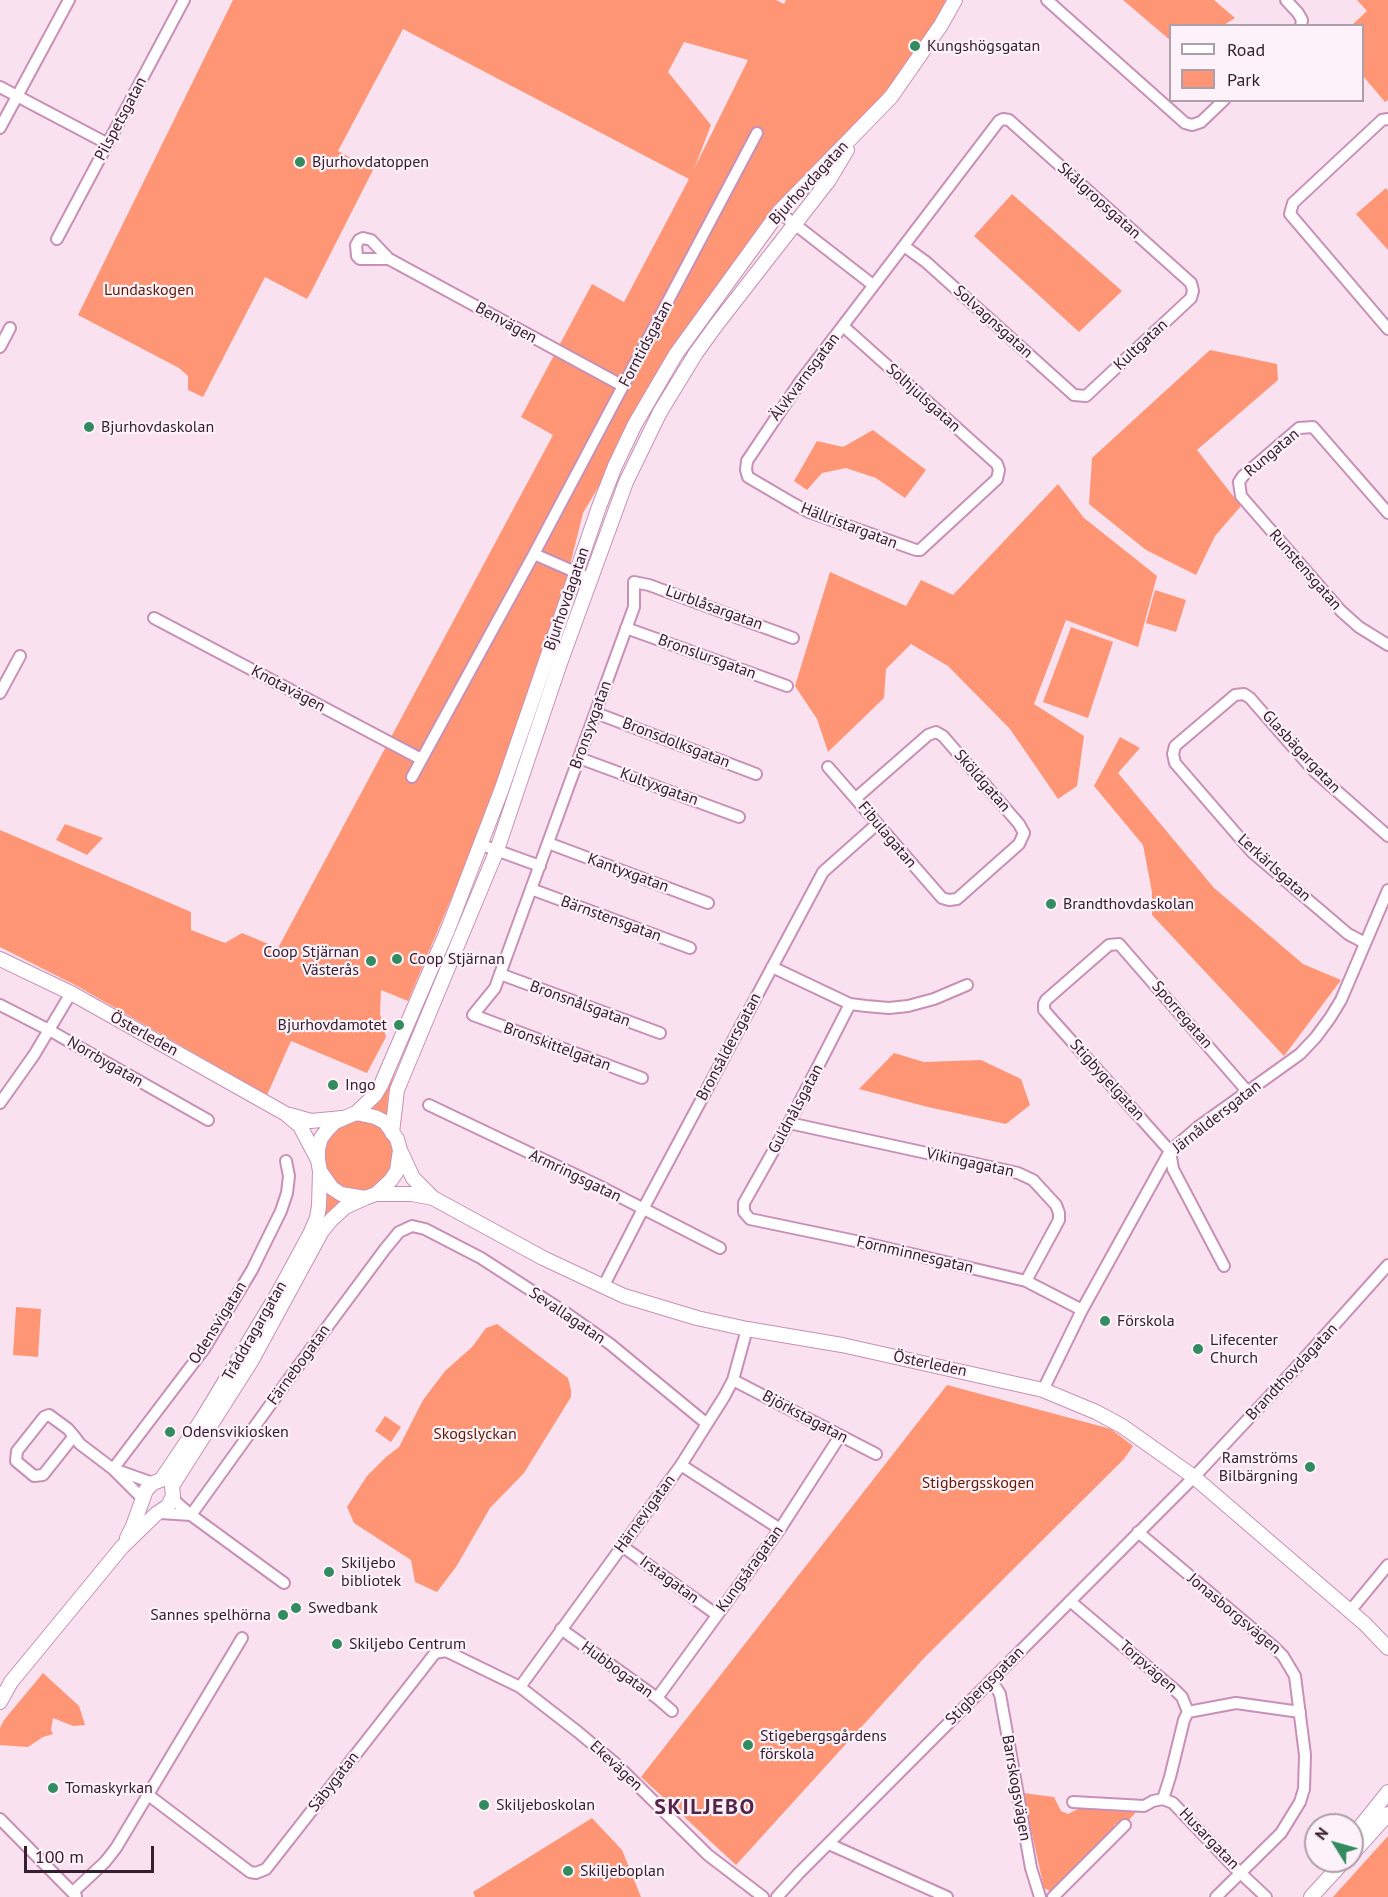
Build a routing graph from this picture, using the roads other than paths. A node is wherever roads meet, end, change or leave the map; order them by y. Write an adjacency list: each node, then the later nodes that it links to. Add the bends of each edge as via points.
1 (69, 0): 8 (street)
2 (184, 0): 15 (street, Pilspetsgatan)
3 (955, 0): 13 (main road, Bjurhovdagatan, via 891,97)
4 (1047, 0): 9 (street, via 1185,123 1201,122)
5 (1286, 0): 6 (street, via 1298,13)
6 (1301, 24)
7 (0, 87): 8 (street)
8 (17, 96): 12 (street); 15 (street)
9 (1222, 102)
10 (1388, 119): 25 (street, via 1382,120 1293,203 1290,214)
11 (1002, 120): 19 (street, Älvkvarnsgatan); 22 (street, Skålgropsgatan, via 1009,120 1191,283)
12 (0, 128)
13 (859, 130): 16 (main road, Bjurhovdagatan); 17 (main road, Bjurhovdagatan, via 829,180)
14 (757, 133): 27 (street, Forntidsgatan)
15 (108, 144): 18 (street, Pilspetsgatan)
16 (779, 212): 17 (street); 34 (main road, Bjurhovdagatan, via 676,354 641,414 615,466)
17 (794, 224): 21 (street); 35 (main road, Bjurhovdagatan, via 710,333 660,412 626,482)
18 (57, 239)
19 (904, 246): 21 (street, Älvkvarnsgatan); 28 (street, Solvagnsgatan, via 1074,395)
20 (389, 260): 27 (street, Benvägen)
21 (873, 285): 23 (street, Älvkvarnsgatan)
22 (1192, 288): 28 (street, Kultgatan, via 1191,298 1086,396)
23 (843, 326): 29 (street, Solhjulsgatan, via 997,464); 30 (street, Älvkvarnsgatan, via 764,433 747,461)
24 (10, 328): 26 (street)
25 (1388, 328)
26 (0, 347)
27 (623, 386): 33 (street, Forntidsgatan)
28 (1082, 395)
29 (999, 471): 30 (street, Hällristargatan, via 997,479 920,550 809,512)
30 (747, 473)
31 (1239, 482): 32 (street, Rungatan, via 1299,428 1313,427); 40 (street, Runstensgatan, via 1241,496 1341,611)
32 (1388, 513)
33 (534, 554): 34 (street); 47 (street, Forntidsgatan)
34 (576, 571): 35 (street); 56 (main road, Bjurhovdagatan)
35 (591, 579): 57 (main road, Bjurhovdagatan)
36 (634, 582): 38 (street, Bronsyxgatan, via 634,607); 39 (street, Lurblåsargatan)
37 (154, 618): 47 (street, Knotavägen)
38 (626, 628): 42 (street, Bronslursgatan); 45 (street, Bronsyxgatan)
39 (793, 638)
40 (1388, 645)
41 (20, 656): 43 (street)
42 (787, 687)
43 (0, 693)
44 (1241, 694): 54 (street, Glasbägargatan, via 1250,698 1313,770); 65 (street, Lerkärlsgatan, via 1235,694 1175,746 1175,763 1252,852 1348,934)
45 (596, 713): 46 (street, Bronsyxgatan); 49 (street, Bronsdolksgatan)
46 (579, 758): 52 (street, Kultyxgatan); 55 (street, Bronsyxgatan)
47 (421, 759): 50 (street, Forntidsgatan)
48 (828, 767): 51 (street, Fibulagatan)
49 (756, 774)
50 (412, 777)
51 (856, 798): 53 (street, Fibulagatan); 61 (street, Sköldgatan, via 928,735 936,732 943,736 1023,832 1019,844 957,899)
52 (739, 817)
53 (877, 824): 61 (street, Fibulagatan, via 942,898); 68 (street, Bronsåldersgatan, via 823,872)
54 (1388, 836)
55 (548, 843): 58 (street, Bronsyxgatan); 62 (street, Kantyxgatan)
56 (482, 845): 57 (street); 63 (main road, Bjurhovdagatan)
57 (496, 850): 58 (street); 64 (main road, Bjurhovdagatan)
58 (540, 866): 59 (street, Bronsyxgatan)
59 (531, 889): 66 (street, Bärnstensgatan); 69 (street, Bronsyxgatan)
60 (1388, 890): 65 (street, Järnåldersgatan)
61 (948, 900)
62 (708, 903)
63 (448, 929): 64 (main road); 83 (main road, Bjurhovdagatan, via 381,1085 375,1095)
64 (462, 935): 86 (main road, Bjurhovdagatan, via 396,1090)
65 (1365, 943): 79 (street, Järnåldersgatan, via 1341,1000 1316,1037)
66 (690, 948)
67 (0, 959): 71 (main road, Österleden)
68 (772, 967): 72 (street); 93 (street, Bronsåldersgatan)
69 (500, 974): 75 (street, Bronsyxgatan, via 495,988); 77 (street, Bronsnålsgatan)
70 (967, 985): 72 (street, via 908,1006)
71 (70, 993): 76 (street); 82 (main road, Österleden)
72 (850, 1004): 85 (street, Guldnålsgatan)
73 (0, 1005): 76 (street, Norrbygatan)
74 (1044, 1008): 79 (street, Sporregatan, via 1046,1000 1109,945 1119,944); 88 (street, Stigbygelgatan)
75 (473, 1015): 78 (street, Bronskittelgatan)
76 (49, 1030): 80 (street); 84 (street, Norrbygatan)
77 (660, 1033)
78 (642, 1078)
79 (1247, 1091): 88 (street, Järnåldersgatan)
80 (0, 1103)
81 (429, 1105): 93 (street, Armringsgatan)
82 (286, 1114): 83 (main road, Österleden, via 311,1121); 90 (main road, Österleden, via 300,1126)
83 (350, 1115): 86 (main road, via 375,1117 385,1122); 90 (main road, via 335,1122 321,1138)
84 (208, 1120)
85 (789, 1123): 94 (street, Guldnålsgatan, via 744,1203); 99 (street, Vikingagatan, via 1018,1173 1033,1180 1056,1205 1059,1220)
86 (392, 1133): 87 (main road)
87 (400, 1150): 91 (main road, via 397,1171); 92 (main road, Österleden, via 413,1178)
88 (1170, 1151): 98 (street, via 1173,1169); 101 (street, Järnåldersgatan)
89 (286, 1161): 110 (street, Odensvigatan, via 287,1193 252,1270 204,1349)
90 (319, 1165): 91 (main road, via 332,1188 341,1194); 112 (main road, Tråddragargatan, via 319,1206 310,1234)
91 (370, 1196): 92 (main road, Österleden, via 412,1194); 112 (main road, Tråddragargatan, via 345,1207 322,1231 252,1360)
92 (434, 1198): 100 (main road, Österleden)
93 (643, 1209): 96 (street, Armringsgatan); 100 (street, Bronsåldersgatan)
94 (745, 1213): 99 (street, Fornminnesgatan, via 750,1219)
95 (415, 1227): 105 (street, Sevallagatan, via 481,1258 566,1313); 115 (street, Färnebogatan, via 399,1232 385,1249)
96 (720, 1248)
97 (1388, 1265): 111 (street, Brandthovdagatan)
98 (1224, 1266)
99 (1026, 1281): 101 (street, Fornminnesgatan)
100 (603, 1287): 102 (main road, Österleden, via 686,1315)
101 (1082, 1310): 104 (street, Järnåldersgatan)
102 (747, 1329): 103 (street, Härnevigatan); 104 (main road, Österleden, via 842,1345)
103 (733, 1380): 105 (street, Härnevigatan); 107 (street, Björkstagatan)
104 (1043, 1390): 111 (main road, Österleden, via 1122,1426)
105 (706, 1424): 109 (street, Härnevigatan)
106 (74, 1436): 106 (street, via 49,1415 44,1417 17,1451 16,1461 34,1476 44,1475); 110 (street)
107 (840, 1436): 108 (street, Björkstagatan); 116 (street, Kungsåragatan)
108 (876, 1454)
109 (681, 1465): 116 (street); 118 (street, Härnevigatan)
110 (113, 1469): 112 (street); 113 (street)
111 (1194, 1477): 117 (street, Stigbergsgatan); 123 (main road, Österleden)
112 (165, 1486): 113 (main road, Tråddragargatan, via 146,1490); 114 (main road, Tråddragargatan, via 168,1506); 115 (street)
113 (142, 1500): 114 (main road, via 147,1513); 119 (main road, Tråddragargatan)
114 (158, 1513): 115 (street); 119 (main road, Tråddragargatan)
115 (191, 1515): 121 (street)
116 (780, 1529): 124 (street, Kungsåragatan)
117 (1138, 1532): 122 (street, Stigbergsgatan); 138 (street, Jonasborgsvägen, via 1283,1656 1295,1676)
118 (622, 1546): 124 (street, Irstagatan); 125 (street, Härnevigatan)
119 (122, 1547): 131 (main road, Tråddragargatan)
120 (1388, 1565): 123 (street)
121 (284, 1583)
122 (1070, 1601): 130 (street, Stigbergsgatan); 137 (street, Torpvägen, via 1175,1690)
123 (1350, 1611): 126 (main road, Österleden)
124 (717, 1615): 134 (street, Kungsåragatan)
125 (561, 1629): 132 (street, Härnevigatan); 134 (street, Hubbogatan)
126 (1375, 1632): 128 (main road, Österleden); 129 (main road, Österleden)
127 (242, 1638): 140 (street)
128 (1388, 1638)
129 (1388, 1648)
130 (991, 1680): 148 (street, Stigbergsgatan); 155 (street, Barrskogsvägen, via 1000,1694 1031,1868)
131 (11, 1682): 133 (main road, Tråddragargatan); 135 (main road, Tråddragargatan)
132 (520, 1687): 140 (street, Säbygatan, via 455,1654 435,1653 266,1869 256,1874); 152 (street, Ekevägen, via 615,1762 708,1855)
133 (0, 1692)
134 (657, 1698): 136 (street, Hubbogatan)
135 (0, 1702)
136 (672, 1711)
137 (1188, 1712): 138 (street, Torpvägen, via 1236,1703); 141 (street)
138 (1300, 1712): 149 (street, Jonasborgsvägen, via 1305,1775 1300,1802 1281,1833)
139 (1388, 1792): 145 (main road)
140 (147, 1794): 151 (street, via 116,1848)
141 (1163, 1799): 142 (street, Husargatan, via 1144,1806); 149 (street, Husargatan, via 1173,1803)
142 (1073, 1802)
143 (1388, 1814): 147 (main road)
144 (0, 1819): 151 (street)
145 (1364, 1822)
146 (1125, 1826): 156 (street)
147 (1364, 1841)
148 (829, 1844): 153 (street, Stigbergsgatan); 154 (street)
149 (1241, 1872): 157 (street, Jonasborgsvägen); 158 (street, Husargatan)
150 (1332, 1873): 159 (main road)
151 (75, 1895)
152 (763, 1897)
153 (777, 1897)
154 (947, 1897)
155 (1040, 1897)
156 (1053, 1897)
157 (1216, 1897)
158 (1266, 1897)
159 (1311, 1897)

